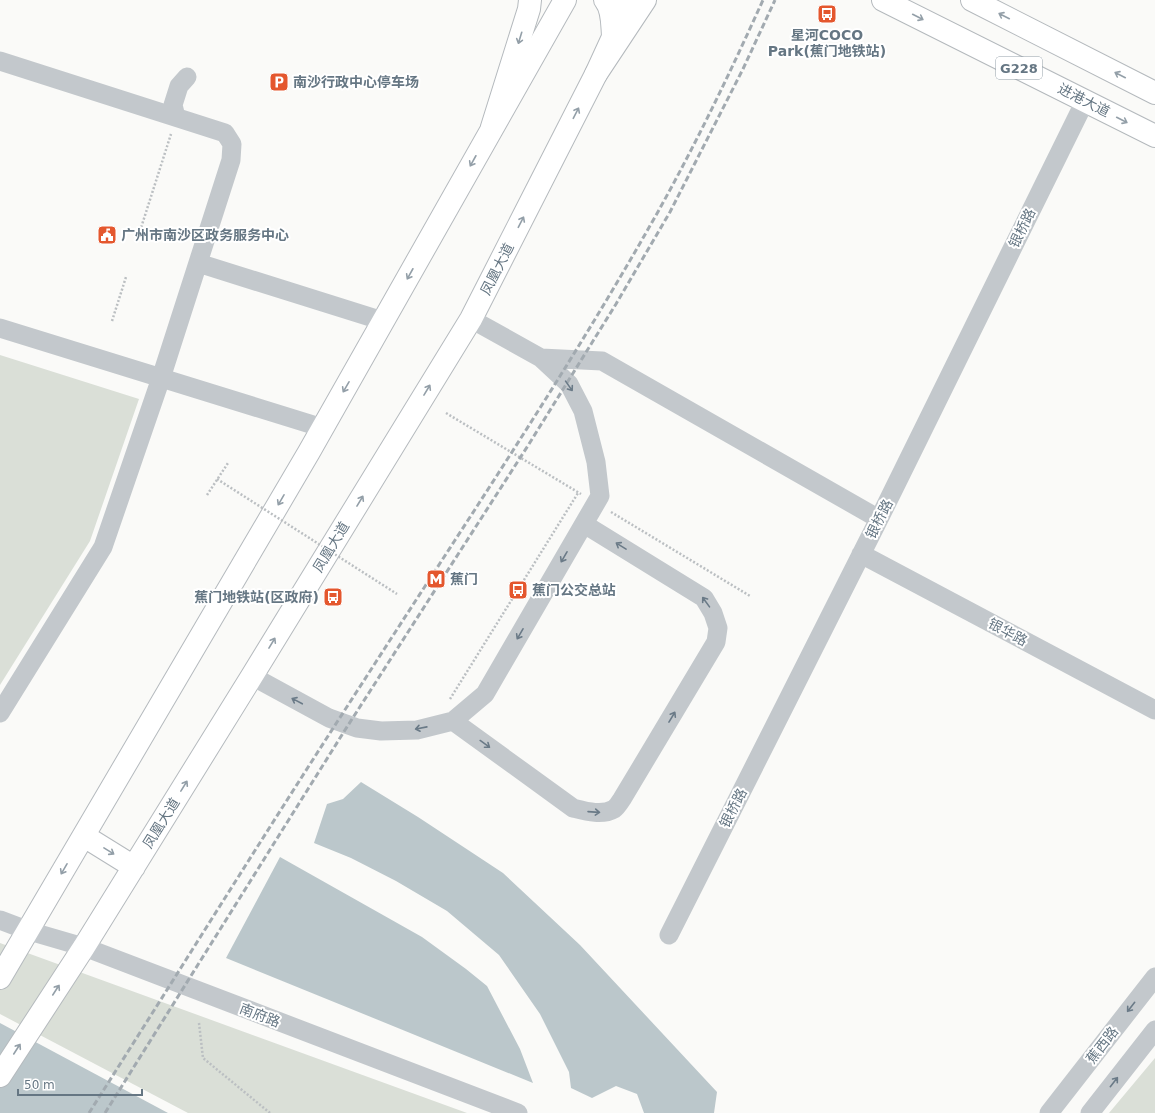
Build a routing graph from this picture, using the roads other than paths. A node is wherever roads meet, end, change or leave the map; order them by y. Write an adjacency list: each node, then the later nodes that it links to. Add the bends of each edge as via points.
1 (530, 0): 15 (main road, one-way to 15)
2 (565, 0): 9 (main road)
3 (579, 0): 9 (main road)
4 (605, 0): 10 (main road, via 611,15)
5 (628, 0): 10 (main road, 凤凰大道)
6 (645, 0): 12 (main road)
7 (883, 0): 14 (main road, 进港大道 / G228, one-way to 14)
8 (972, 0): 13 (main road, G228, one-way to 8)
9 (553, 22): 15 (main road)
10 (613, 37): 12 (main road, 凤凰大道)
11 (0, 61): 17 (street, via 225,133 232,144 231,160)
12 (596, 74): 18 (main road, 凤凰大道, one-way to 12)
13 (1155, 93)
14 (1085, 101): 16 (main road, 进港大道 / G228, one-way to 16); 24 (street, 银桥路)
15 (492, 127): 19 (main road, one-way to 19)
16 (1155, 136)
17 (198, 263): 19 (street); 22 (street)
18 (471, 319): 21 (street); 27 (main road, 凤凰大道, one-way to 18)
19 (383, 321): 23 (main road, one-way to 23)
20 (0, 328): 22 (street)
21 (542, 358): 24 (street, via 602,361); 25 (street, one-way to 25, via 569,384 583,411 596,462 600,496)
22 (162, 378): 23 (street); 29 (street, via 103,547)
23 (322, 428): 31 (main road, one-way to 31)
24 (879, 519): 26 (street, 银桥路)
25 (584, 524): 30 (street, one-way to 30, via 485,694); 30 (street, one-way to 25, via 573,808 603,812 614,809 622,799 716,642 718,628 704,598)
26 (861, 554): 28 (street, 银华路); 35 (street, 银桥路)
27 (252, 676): 30 (street, one-way to 27, via 417,730 381,731 357,728 329,718); 32 (main road, 凤凰大道, one-way to 27)
28 (1155, 710)
29 (0, 713)
30 (453, 721)
31 (84, 836): 32 (main road, one-way to 32); 34 (main road, one-way to 34)
32 (134, 867): 36 (main road, 凤凰大道)
33 (0, 920): 34 (street, 南府路)
34 (29, 931): 36 (street, 南府路); 38 (main road)
35 (669, 935)
36 (84, 947): 40 (main road, 凤凰大道, one-way to 36); 41 (street, 南府路)
37 (1155, 976): 42 (street, 蕉西路, one-way to 42)
38 (0, 978)
39 (1155, 1030): 43 (street, one-way to 39)
40 (0, 1076)
41 (518, 1113)
42 (1049, 1113)
43 (1090, 1113)

